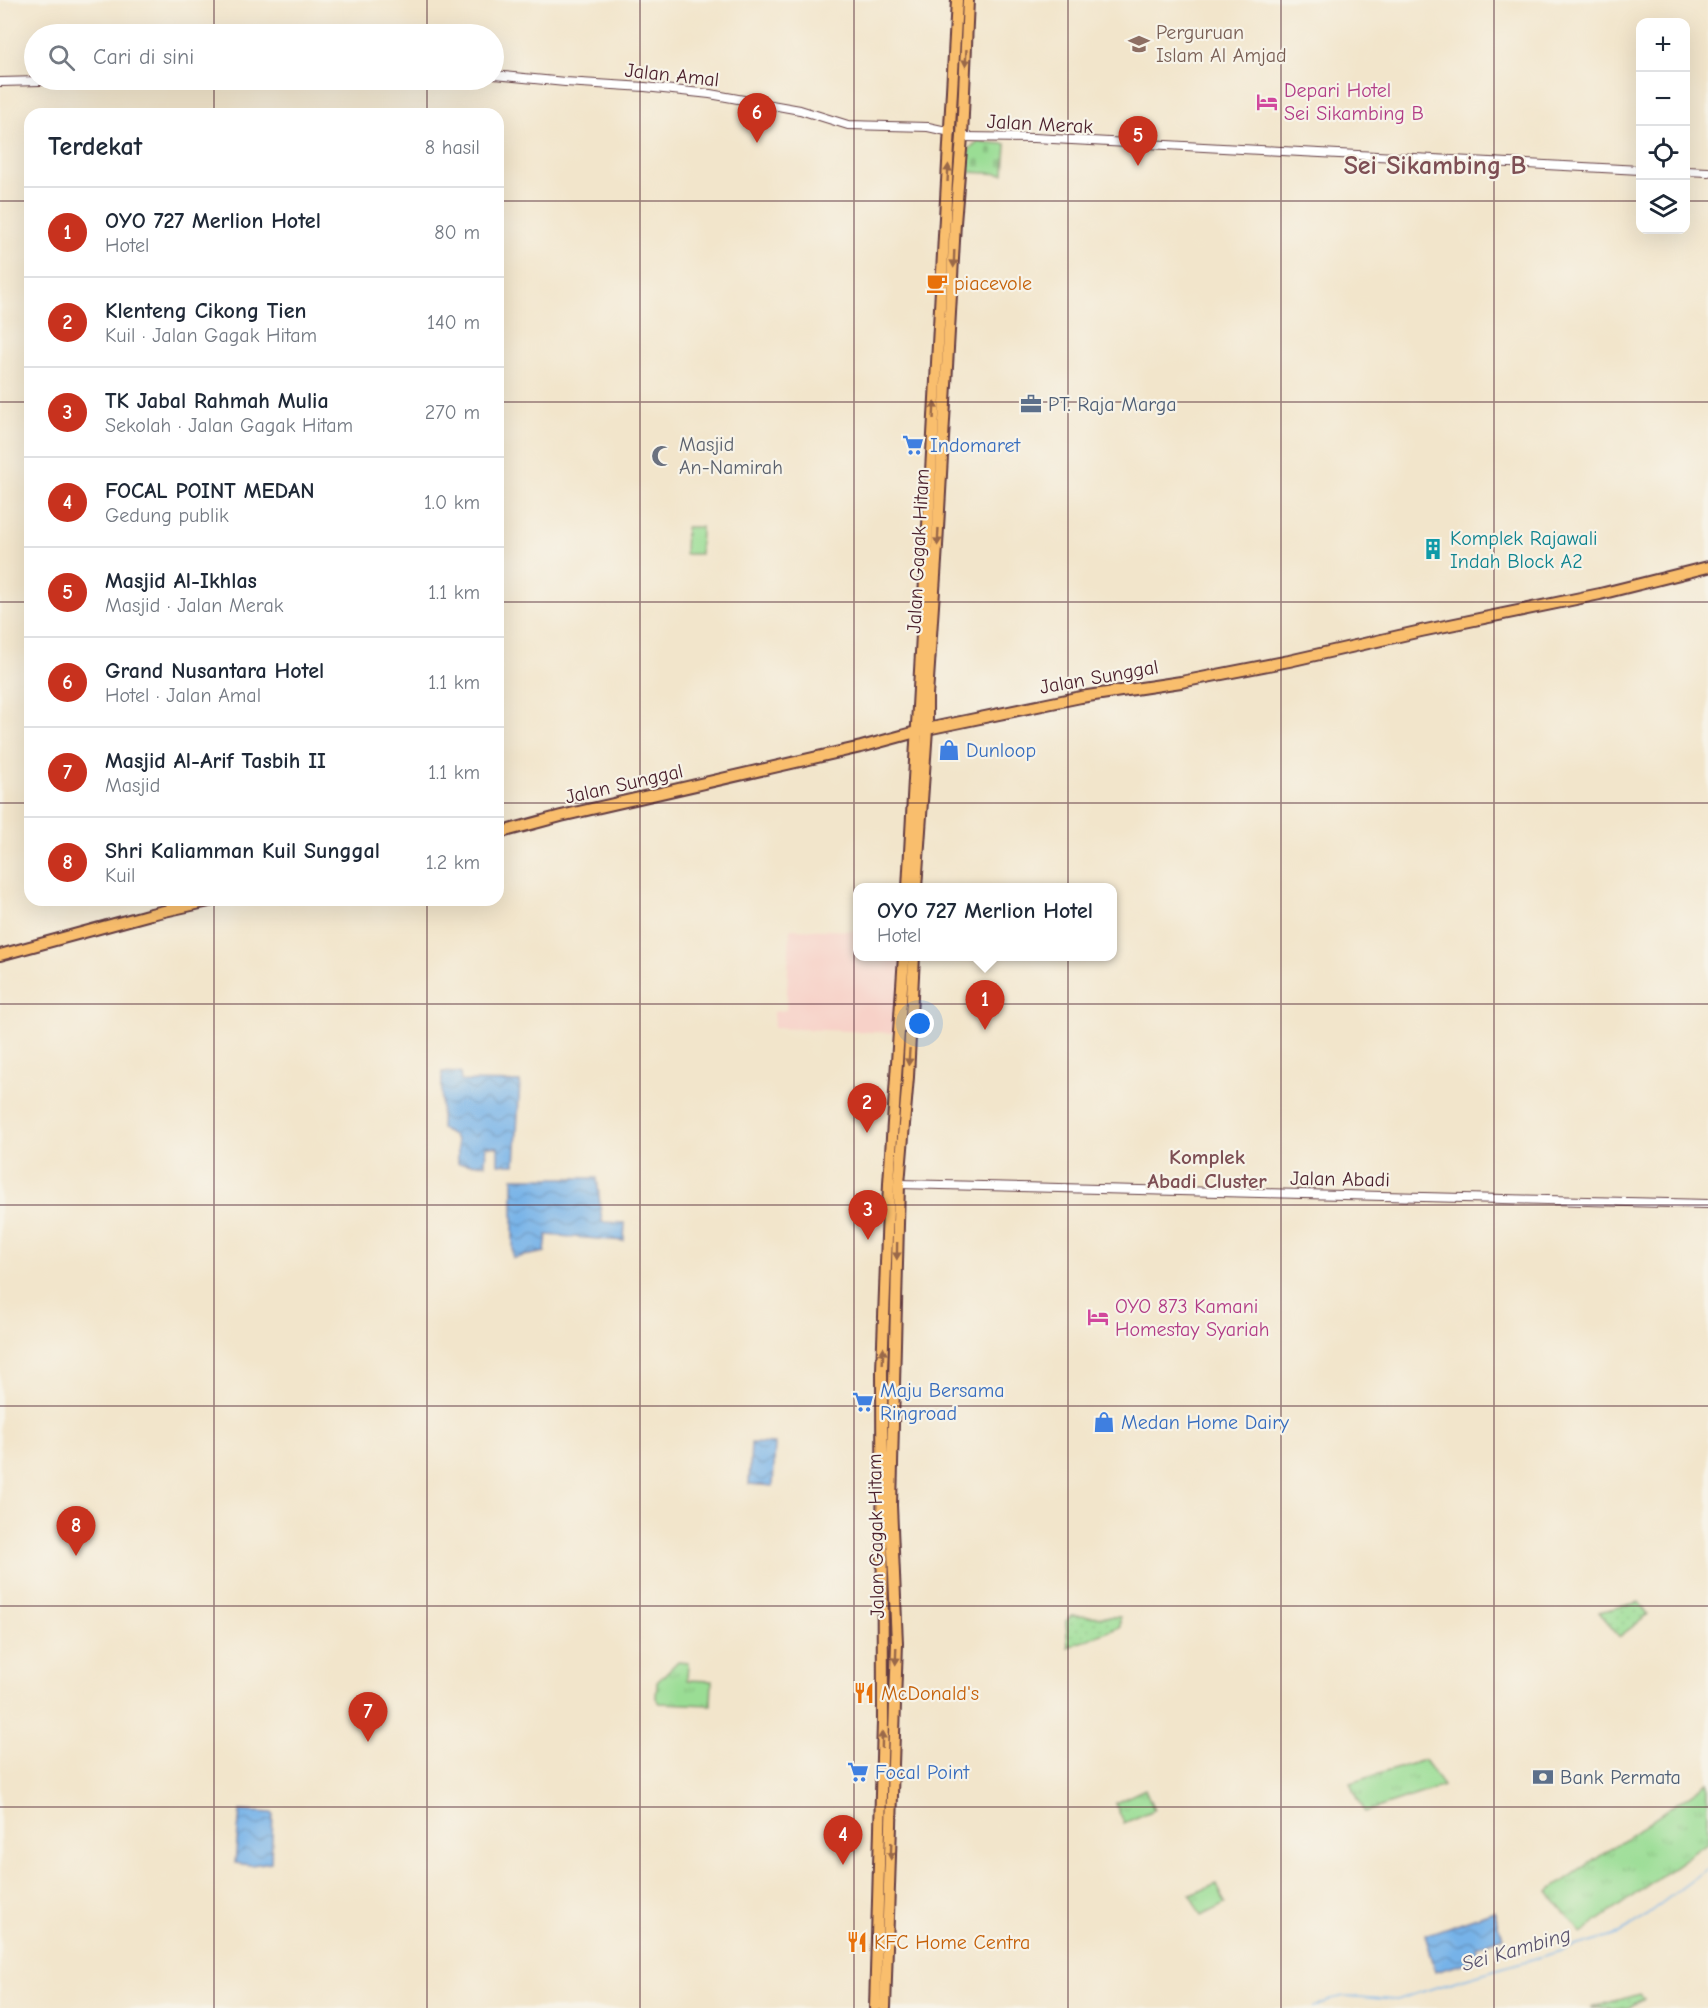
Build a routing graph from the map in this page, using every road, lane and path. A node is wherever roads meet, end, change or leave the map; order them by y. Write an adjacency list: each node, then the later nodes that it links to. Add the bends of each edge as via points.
1 (957, 0): 6 (main road, Jalan Gagak Hitam)
2 (968, 0): 7 (main road, Jalan Gagak Hitam, one-way to 7)
3 (504, 76): 6 (street, Jalan Amal, via 677,90 800,110 848,125 916,126)
4 (24, 81): 5 (street)
5 (0, 82)
6 (951, 132): 11 (main road, Jalan Gagak Hitam, one-way to 6)
7 (962, 137): 8 (street, Jalan Merak); 11 (main road, Jalan Gagak Hitam, one-way to 11)
8 (1636, 170)
9 (1690, 171): 10 (street)
10 (1708, 171)
11 (942, 362): 13 (main road, Jalan Gagak Hitam, via 920,655)
12 (1708, 567): 13 (main road, Jalan Sunggal, via 1297,659)
13 (922, 730): 14 (main road, Jalan Sunggal); 15 (main road, Jalan Gagak Hitam); 16 (main road, Jalan Gagak Hitam)
14 (504, 832)
15 (908, 883)
16 (916, 883)
17 (186, 906): 18 (main road)
18 (0, 955)
19 (904, 961): 21 (main road, Jalan Gagak Hitam)
20 (914, 961): 21 (main road, Jalan Gagak Hitam, one-way to 21)
21 (901, 1089): 22 (main road, Jalan Gagak Hitam); 24 (main road, Jalan Gagak Hitam, one-way to 21, via 882,1370 889,1184)
22 (899, 1184): 23 (street, Jalan Abadi); 24 (main road, Jalan Gagak Hitam, one-way to 24, via 891,1505 897,1643)
23 (1708, 1204)
24 (880, 1968): 25 (main road, Jalan Gagak Hitam); 26 (main road, Jalan Gagak Hitam)
25 (875, 2008)
26 (885, 2008)

